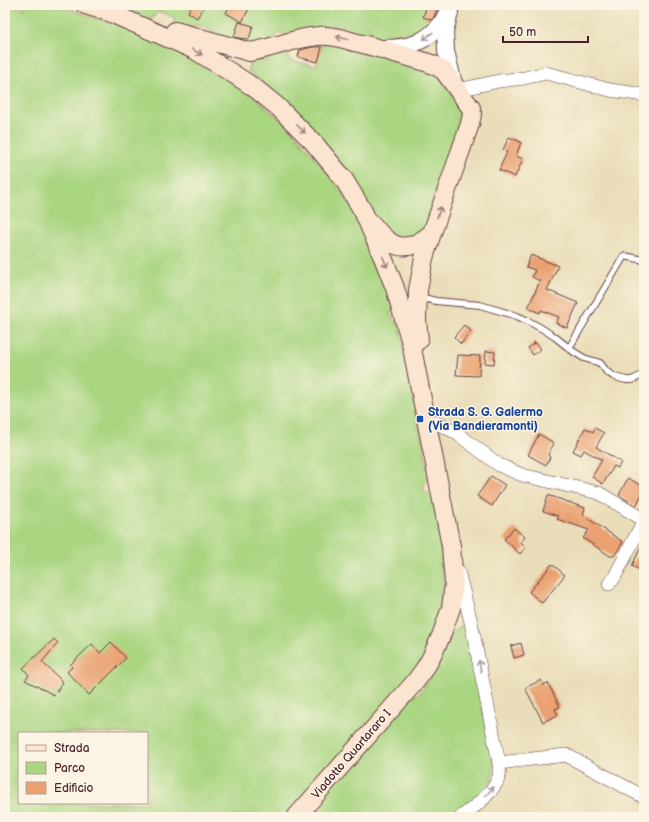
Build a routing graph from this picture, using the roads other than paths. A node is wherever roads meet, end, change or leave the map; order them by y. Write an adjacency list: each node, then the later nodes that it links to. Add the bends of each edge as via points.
1 (85, 5): 3 (main road)
2 (452, 5): 4 (street, one-way to 4, via 434,31 414,44); 6 (street, via 445,31 446,51)
3 (111, 13): 5 (main road); 7 (main road, one-way to 7, via 195,50)
4 (380, 48): 5 (main road, one-way to 5, via 329,35); 6 (main road, via 439,68)
5 (250, 52): 7 (main road, via 245,56 242,68)
6 (456, 87): 8 (street, via 524,78 546,72 610,90); 10 (main road, one-way to 6, via 472,114 471,108)
7 (256, 89): 9 (main road, one-way to 9, via 314,143 343,178)
8 (644, 95)
9 (363, 211): 10 (main road, via 380,235 394,245 410,246); 13 (main road, Viadotto Quartararo I, one-way to 13, via 395,288)
10 (432, 233): 13 (main road, via 418,290)
11 (644, 260): 14 (lane, via 624,256)
12 (436, 301): 13 (lane); 13 (lane); 14 (lane, via 480,305 517,316 541,328)
13 (411, 306): 16 (main road, Viadotto Quartararo I, via 411,343)
14 (568, 348): 15 (lane, via 584,358 600,363 615,377 632,380)
15 (644, 374)
16 (425, 414): 17 (street, via 455,432 499,465 522,475 599,494); 18 (main road, Viadotto Quartararo I)
17 (644, 520): 19 (street)
18 (451, 546): 20 (street, one-way to 18, via 471,622); 22 (main road, Viadotto Quartararo I, via 454,583 450,608 431,658 415,682)
19 (609, 584)
20 (499, 763): 21 (street, via 566,755); 23 (street, one-way to 20, via 496,783 500,774)
21 (644, 797)
22 (296, 817)
23 (461, 817)

